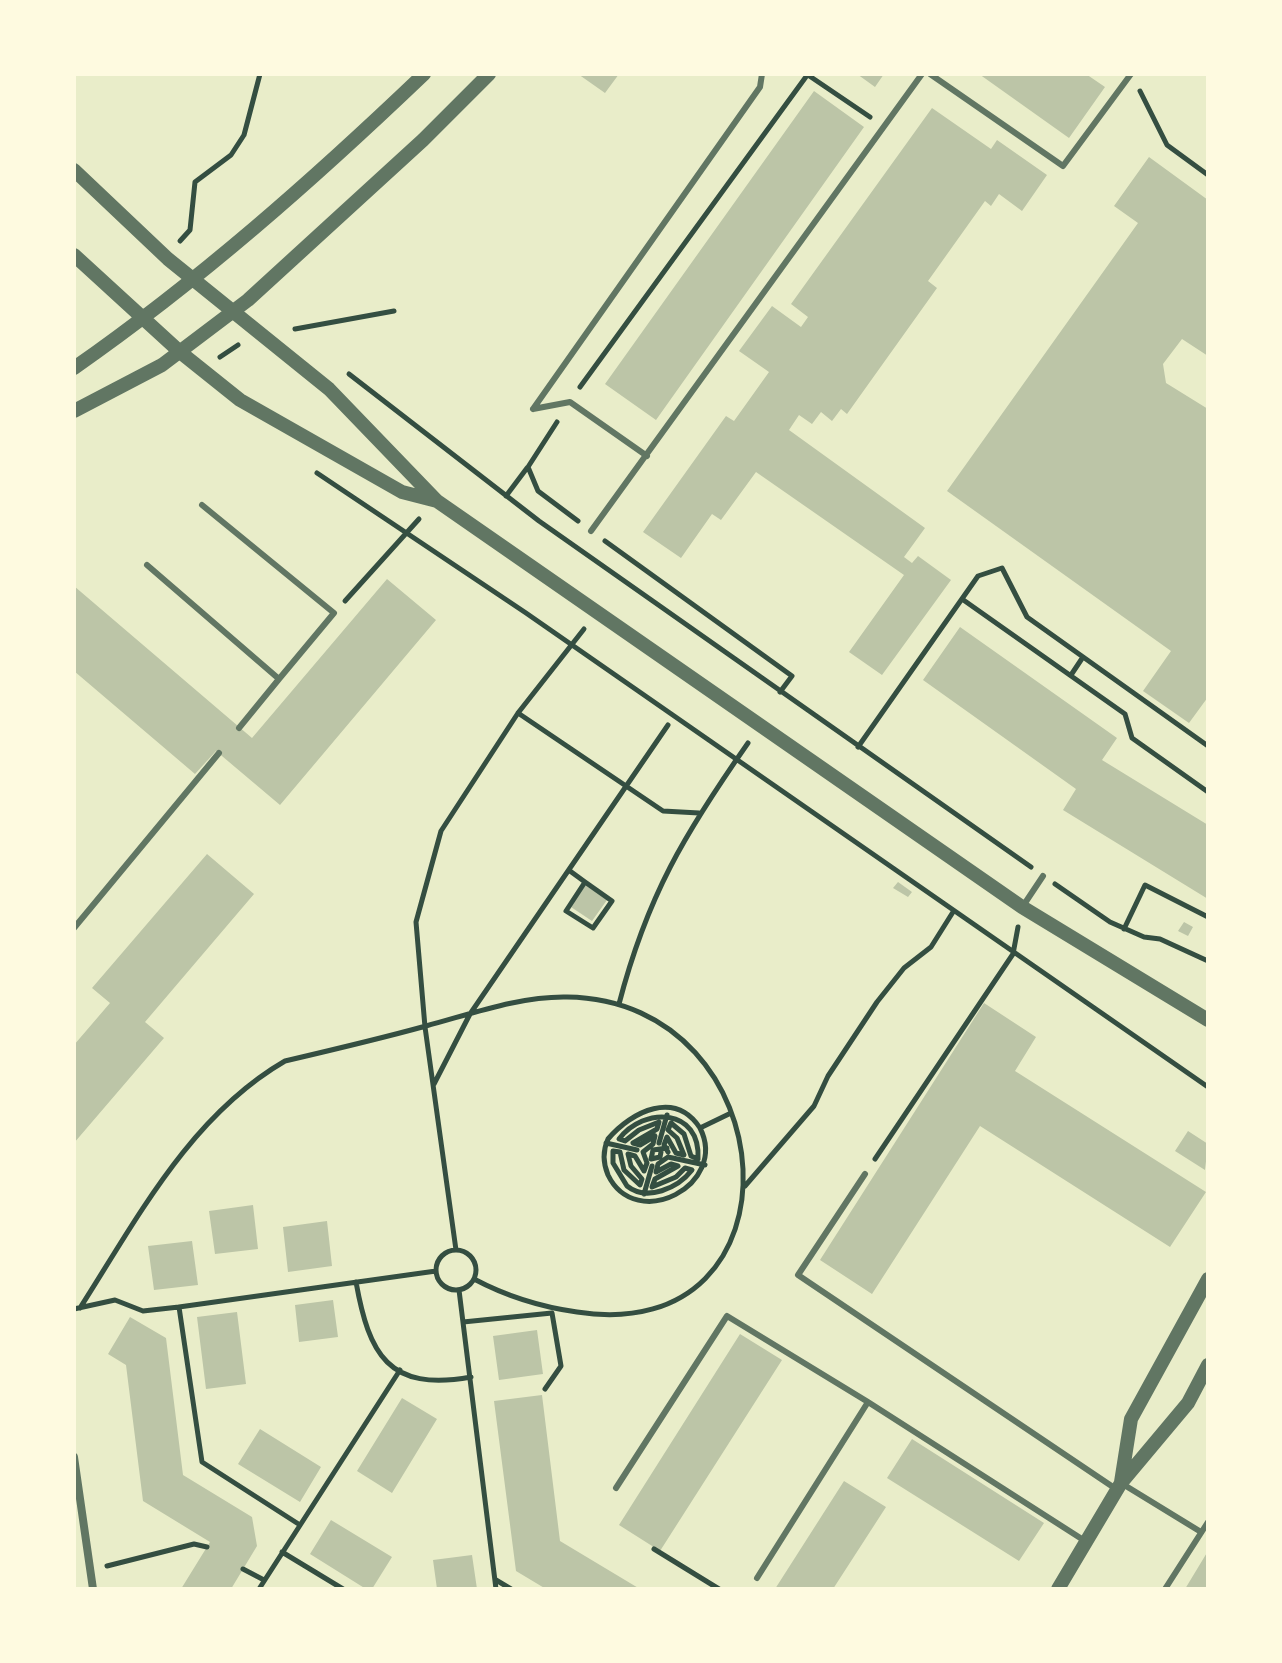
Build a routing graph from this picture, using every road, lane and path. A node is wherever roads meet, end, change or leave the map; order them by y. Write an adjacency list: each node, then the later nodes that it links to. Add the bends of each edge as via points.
1 (260, 74): 13 (path, via 244,135 231,155 195,182 190,230)
2 (424, 74): 15 (street)
3 (489, 74): 17 (street)
4 (762, 74): 25 (lane, via 760,87 533,409)
5 (808, 74): 10 (path); 25 (path)
6 (922, 74): 10 (lane)
7 (930, 74): 8 (lane, via 1063,166)
8 (1131, 74)
9 (1139, 88): 12 (path, via 1167,145)
10 (884, 127): 27 (lane)
11 (74, 170): 15 (street)
12 (1208, 175)
13 (176, 246)
14 (74, 255): 18 (street)
15 (194, 281): 17 (street); 18 (street)
16 (394, 311): 20 (path)
17 (233, 312): 22 (street); 31 (street, via 329,389)
18 (143, 319): 22 (street); 23 (street)
19 (283, 326): 21 (path)
20 (295, 329)
21 (300, 337)
22 (180, 352): 26 (street); 31 (street, via 254,408 402,492)
23 (74, 368)
24 (342, 368): 30 (path)
25 (570, 402): 27 (lane)
26 (74, 411)
27 (647, 456): 33 (lane)
28 (308, 467): 34 (path)
29 (528, 467): 30 (path)
30 (506, 496): 44 (path)
31 (437, 501): 34 (path); 38 (street)
32 (202, 505): 37 (lane)
33 (591, 531)
34 (407, 532): 37 (path); 40 (path)
35 (147, 565): 43 (lane)
36 (962, 599): 41 (path, via 978,576 1002,568 1027,617); 42 (path); 50 (path)
37 (334, 613): 43 (lane)
38 (597, 613): 40 (path); 47 (street)
39 (734, 636): 44 (path, via 792,676)
40 (571, 644): 45 (path); 52 (path)
41 (1083, 657): 42 (path); 49 (path)
42 (1071, 675): 54 (path, via 1125,714 1132,738)
43 (279, 679): 48 (lane)
44 (780, 692): 50 (path)
45 (518, 713): 53 (path); 69 (path, via 441,831 416,922)
46 (668, 725): 53 (path)
47 (760, 726): 52 (path); 59 (street)
48 (239, 728)
49 (1208, 746)
50 (858, 747): 57 (path)
51 (219, 753): 62 (lane)
52 (736, 761): 55 (path); 60 (path)
53 (628, 788): 55 (path, via 663,811); 56 (path)
54 (1208, 792)
55 (699, 813): 66 (path, via 646,914)
56 (570, 871): 58 (path); 67 (path)
57 (1043, 876): 59 (lane); 63 (path)
58 (585, 882): 58 (path, via 612,901 593,928 566,911)
59 (1022, 907): 68 (street)
60 (953, 912): 64 (path); 82 (path, via 931,947 904,968 877,1002 814,1106)
61 (1208, 917): 63 (path, via 1145,885)
62 (74, 928)
63 (1124, 929): 65 (path)
64 (1013, 954): 71 (path); 81 (path)
65 (1208, 961)
66 (619, 1004): 67 (path, via 567,997); 72 (path, via 652,1017 683,1038 708,1066)
67 (470, 1014): 69 (path); 70 (path)
68 (1208, 1020)
69 (425, 1027): 70 (path); 91 (path, via 285,1061 256,1078 223,1106 171,1169)
70 (434, 1085): 84 (path)
71 (1208, 1087)
72 (731, 1113): 74 (path); 82 (path, via 744,1161)
73 (667, 1115): 76 (path); 78 (path, via 686,1123 698,1159 671,1123 668,1130 684,1155 676,1153 667,1137); 83 (path, via 645,1119 619,1139 625,1141 659,1122 657,1129 633,1143 640,1145 655,1136 643,1152 644,1171 628,1154 642,1179 640,1185 624,1170 620,1152 613,1151 623,1182)
74 (700, 1128): 75 (path, via 671,1106 632,1114); 79 (path, via 707,1146)
75 (606, 1143): 77 (path); 79 (path, via 608,1181 634,1202 679,1194)
76 (659, 1143)
77 (637, 1150)
78 (665, 1150)
79 (705, 1165): 83 (path, via 668,1157 656,1172 678,1166 655,1179 652,1187 685,1168 692,1170 674,1185)
80 (652, 1166): 83 (path)
81 (865, 1174): 100 (lane, via 798,1275)
82 (744, 1187): 92 (path, via 737,1230 720,1260 676,1302 647,1313 612,1316)
83 (644, 1194)
84 (456, 1250): 85 (path, via 444,1254); 86 (path, via 473,1259)
85 (436, 1271): 88 (path); 89 (path, via 440,1283)
86 (474, 1279): 89 (path); 92 (path)
87 (1208, 1279): 100 (street, via 1131,1419)
88 (356, 1282): 90 (path); 95 (path, via 364,1327 379,1355)
89 (459, 1290): 93 (path)
90 (179, 1307): 91 (path, via 143,1311 115,1300); 103 (path, via 202,1462)
91 (77, 1308)
92 (553, 1311): 93 (path); 97 (path, via 561,1366)
93 (463, 1322): 96 (path)
94 (1208, 1365): 100 (street, via 1171,1425)
95 (400, 1370): 96 (path, via 434,1381); 103 (path)
96 (471, 1377): 113 (path)
97 (545, 1389)
98 (868, 1402): 101 (lane, via 727,1316); 105 (lane); 111 (lane)
99 (74, 1457): 110 (street)
100 (1119, 1486): 104 (lane); 105 (street)
101 (616, 1488)
102 (1208, 1522): 104 (lane)
103 (300, 1525): 108 (path)
104 (1201, 1532): 121 (lane)
105 (1085, 1541): 120 (street)
106 (207, 1547): 110 (path, via 194,1544)
107 (654, 1549): 119 (path)
108 (282, 1552): 112 (path); 116 (path)
109 (243, 1569): 112 (path)
110 (90, 1570): 114 (street)
111 (757, 1578)
112 (264, 1580): 115 (path)
113 (496, 1580): 117 (path); 118 (path)
114 (93, 1589)
115 (259, 1589)
116 (343, 1589)
117 (496, 1589)
118 (511, 1589)
119 (719, 1589)
120 (1058, 1589)
121 (1165, 1589)

